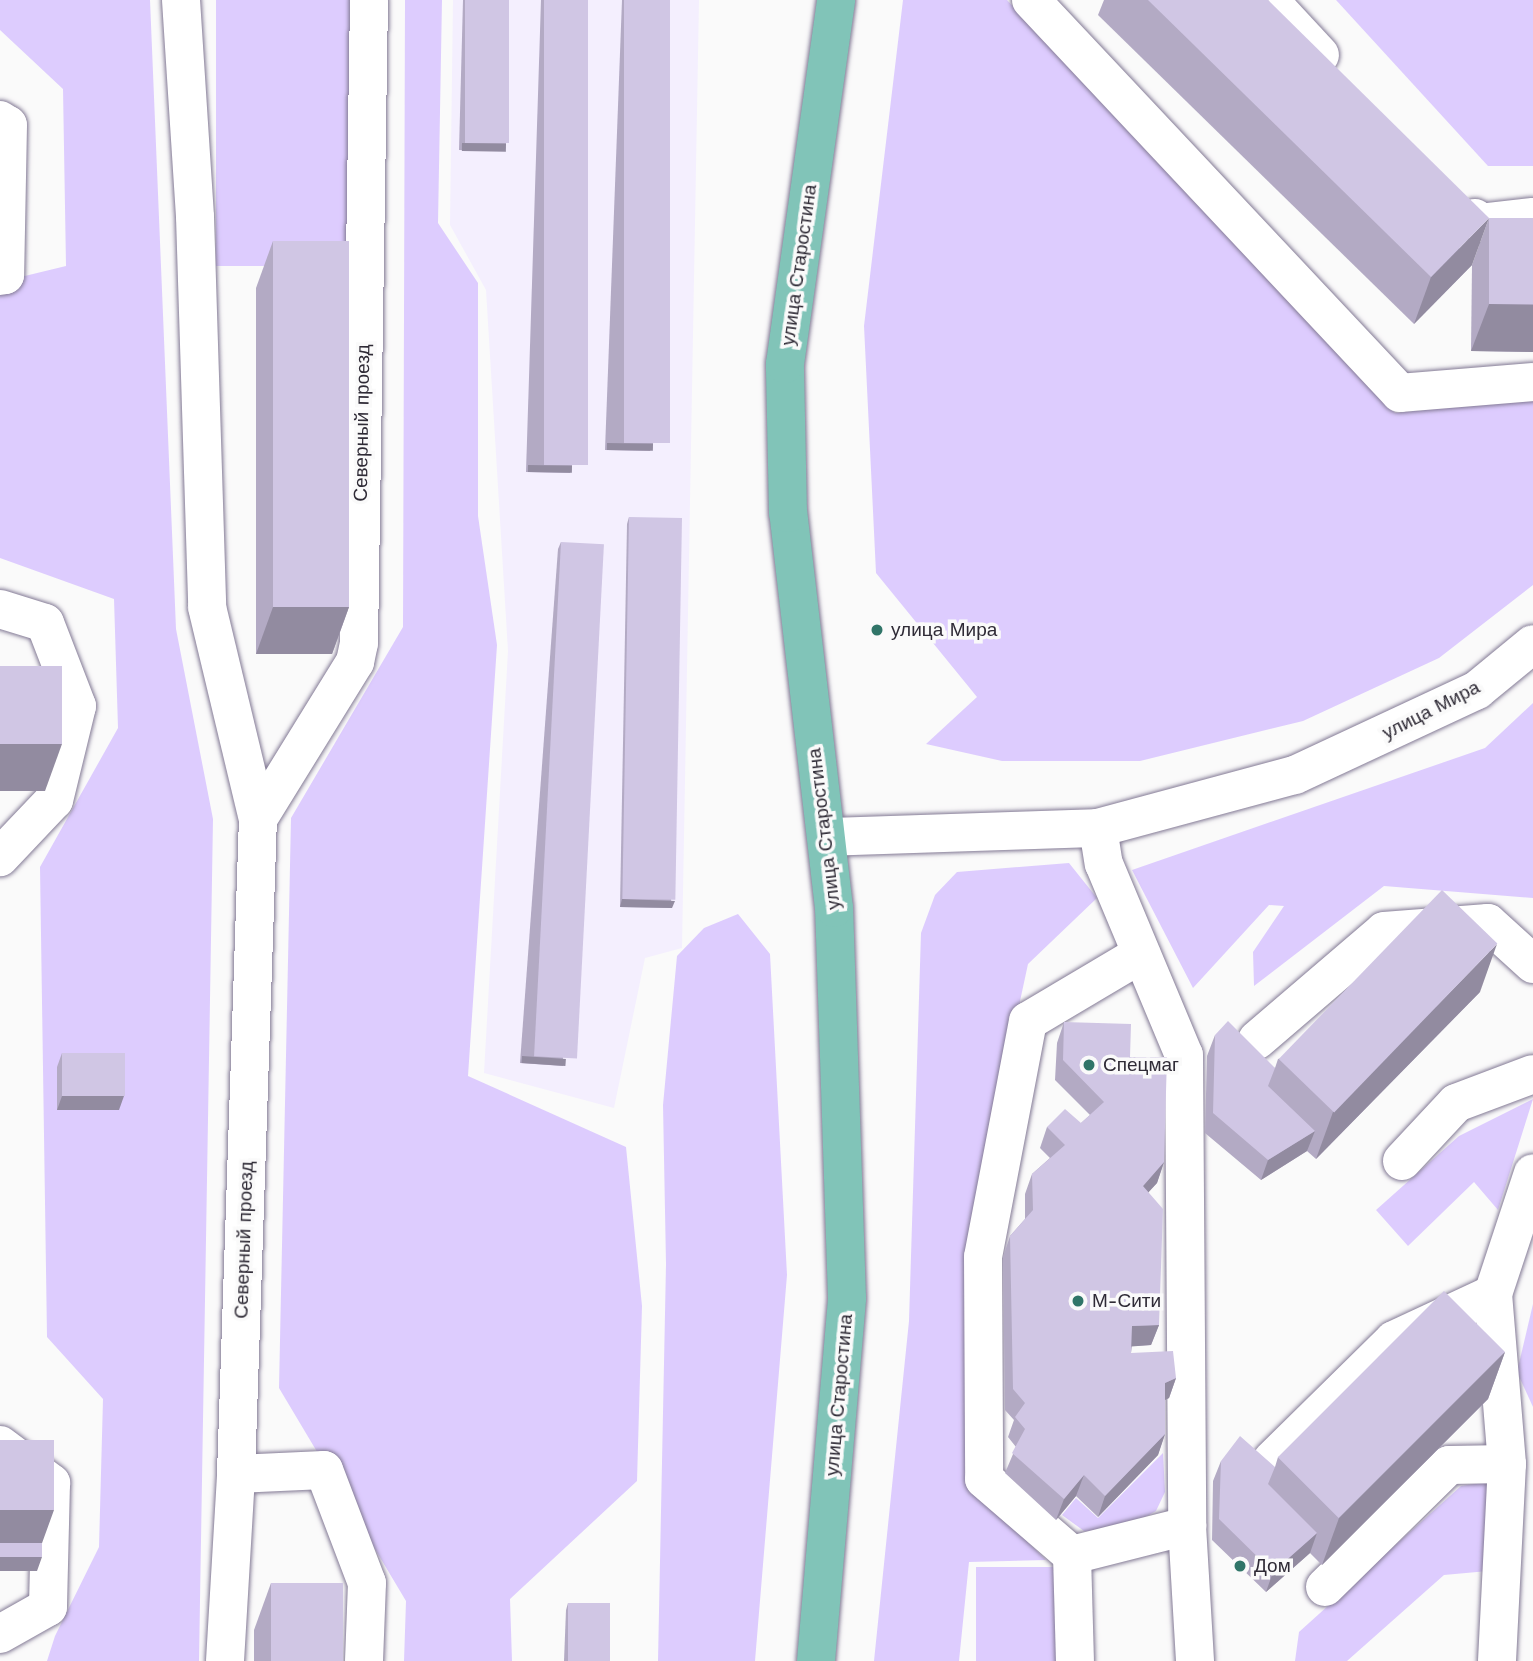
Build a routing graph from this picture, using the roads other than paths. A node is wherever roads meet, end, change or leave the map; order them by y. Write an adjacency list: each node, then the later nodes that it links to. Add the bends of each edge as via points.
1 (181, 0): 14 (street, Северный проезд, via 195,217 207,607)
2 (369, 0): 14 (street, Северный проезд, via 359,643 355,662)
3 (836, 0): 16 (main road, улица Старостина, via 785,363 788,513)
4 (1031, 0): 11 (street, via 1400,393)
5 (1269, 0): 6 (street)
6 (1346, 81)
7 (0, 120): 10 (street, via 8,125 5,275)
8 (1451, 193): 9 (street, via 1480,223)
9 (1533, 218)
10 (0, 276)
11 (1533, 382)
12 (0, 609): 17 (street, via 45,623 77,706 54,800)
13 (1533, 644): 15 (street, улица Мира, via 1477,690 1295,775)
14 (258, 819): 28 (street, Северный проезд)
15 (1098, 828): 16 (street, улица Мира); 18 (street, via 1104,864)
16 (827, 837): 35 (main road, улица Старостина, via 834,908 847,1298)
17 (0, 857)
18 (1141, 954): 29 (street, via 1184,1055); 30 (street, via 1028,1021 983,1257 984,1479)
19 (1533, 964): 20 (street, via 1488,923 1384,931)
20 (1257, 1040)
21 (1533, 1074): 22 (street, via 1456,1104)
22 (1402, 1161)
23 (1533, 1173): 24 (street)
24 (1493, 1294): 26 (street, via 1394,1340); 27 (street)
25 (0, 1445): 32 (street, via 51,1483 48,1607)
26 (1272, 1460)
27 (1507, 1464): 31 (street, via 1449,1465); 38 (street)
28 (236, 1474): 33 (street, Северный проезд); 34 (street, via 324,1470 367,1583)
29 (1187, 1525): 30 (street); 37 (street)
30 (1072, 1555): 36 (street)
31 (1325, 1587)
32 (0, 1634)
33 (225, 1661)
34 (364, 1661)
35 (816, 1661)
36 (1074, 1661)
37 (1195, 1661)
38 (1497, 1661)

